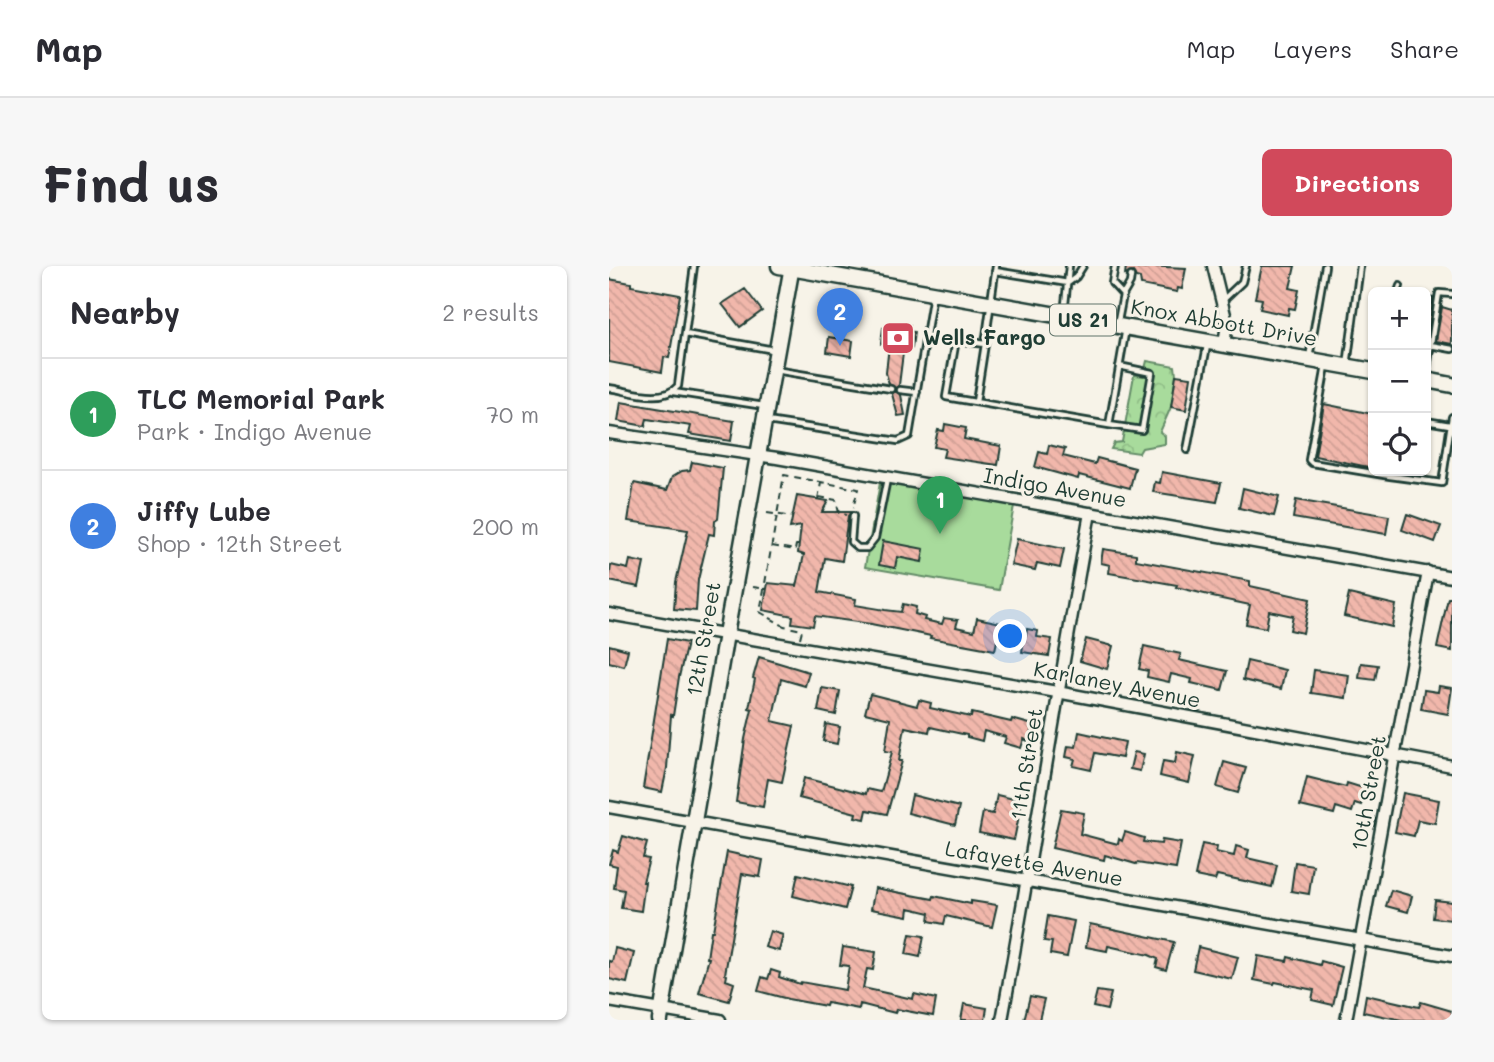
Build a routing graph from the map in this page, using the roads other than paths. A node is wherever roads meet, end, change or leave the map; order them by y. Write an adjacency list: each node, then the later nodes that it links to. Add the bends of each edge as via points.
1 (694, 266): 20 (lane)
2 (1069, 266): 12 (lane)
3 (1083, 266): 12 (lane)
4 (1115, 266): 15 (lane, via 1112,283)
5 (1213, 266): 16 (street)
6 (1247, 266): 16 (lane, via 1242,282)
7 (1325, 266): 28 (lane)
8 (1360, 266): 31 (lane)
9 (788, 267): 13 (main road, Knox Abbott Drive / US 21); 27 (main road, 12th Street)
10 (996, 269): 12 (lane); 17 (lane)
11 (1131, 276): 15 (lane)
12 (1068, 283): 18 (lane)
13 (933, 293): 17 (main road, Knox Abbott Drive / US 21); 40 (lane)
14 (1452, 294): 21 (lane, via 1439,293)
15 (1123, 295): 19 (lane)
16 (1223, 300): 24 (street)
17 (990, 304): 18 (main road, Knox Abbott Drive / US 21); 23 (lane)
18 (1064, 316): 19 (main road, Knox Abbott Drive / US 21)
19 (1122, 327): 22 (main road, Knox Abbott Drive / US 21); 30 (lane)
20 (685, 334): 27 (lane); 39 (lane, via 679,383)
21 (1431, 339)
22 (1207, 342): 24 (main road, Knox Abbott Drive / US 21); 48 (lane)
23 (985, 344): 41 (lane); 41 (lane, via 956,340 946,397)
24 (1224, 345): 28 (main road, Knox Abbott Drive / US 21)
25 (1431, 345): 26 (lane)
26 (1452, 349)
27 (778, 351): 32 (main road, 12th Street)
28 (1309, 359): 29 (main road, Knox Abbott Drive / US 21)
29 (1326, 363): 31 (main road, Knox Abbott Drive / US 21); 50 (lane, via 1308,457 1312,463)
30 (1119, 366): 45 (lane); 45 (lane, via 1152,373 1142,430)
31 (1347, 366): 33 (main road, Knox Abbott Drive / US 21)
32 (774, 370): 37 (lane); 42 (main road, 12th Street)
33 (1368, 370)
34 (1431, 381): 35 (main road)
35 (1452, 385)
36 (609, 388): 39 (lane, via 661,396)
37 (891, 389)
38 (900, 390): 40 (lane)
39 (673, 392): 42 (lane)
40 (917, 392): 42 (lane, via 909,436 898,441)
41 (976, 402): 45 (lane)
42 (767, 413): 49 (main road, 12th Street)
43 (1452, 417): 46 (lane)
44 (1431, 422): 46 (lane)
45 (1109, 425)
46 (1451, 425): 51 (lane, via 1442,483)
47 (609, 433): 49 (street, Indigo Avenue)
48 (1187, 450)
49 (759, 456): 52 (street, Indigo Avenue); 58 (main road, 12th Street)
50 (1368, 470)
51 (1406, 476)
52 (887, 478): 53 (street, Indigo Avenue); 54 (lane, via 874,538 867,548 851,542)
53 (1090, 513): 55 (street, Indigo Avenue); 59 (street, 11th Street)
54 (853, 516)
55 (1428, 572): 56 (street, Indigo Avenue); 60 (street, 10th Street)
56 (1452, 577)
57 (609, 614): 58 (street, Karlaney Avenue)
58 (726, 634): 59 (street, Karlaney Avenue); 63 (main road, 12th Street)
59 (1057, 692): 60 (street, Karlaney Avenue); 64 (street, 11th Street)
60 (1395, 756): 61 (street, Karlaney Avenue); 65 (street, 10th Street)
61 (1452, 766)
62 (609, 807): 63 (street, Lafayette Avenue)
63 (693, 822): 64 (street, Lafayette Avenue); 68 (main road, 12th Street)
64 (1028, 882): 65 (street, Lafayette Avenue); 70 (street, 11th Street)
65 (1361, 940): 66 (street, Lafayette Avenue); 71 (street, 10th Street)
66 (1452, 956)
67 (609, 1001): 68 (street)
68 (661, 1015): 69 (street)
69 (720, 1020)
70 (1002, 1020)
71 (1346, 1020)

